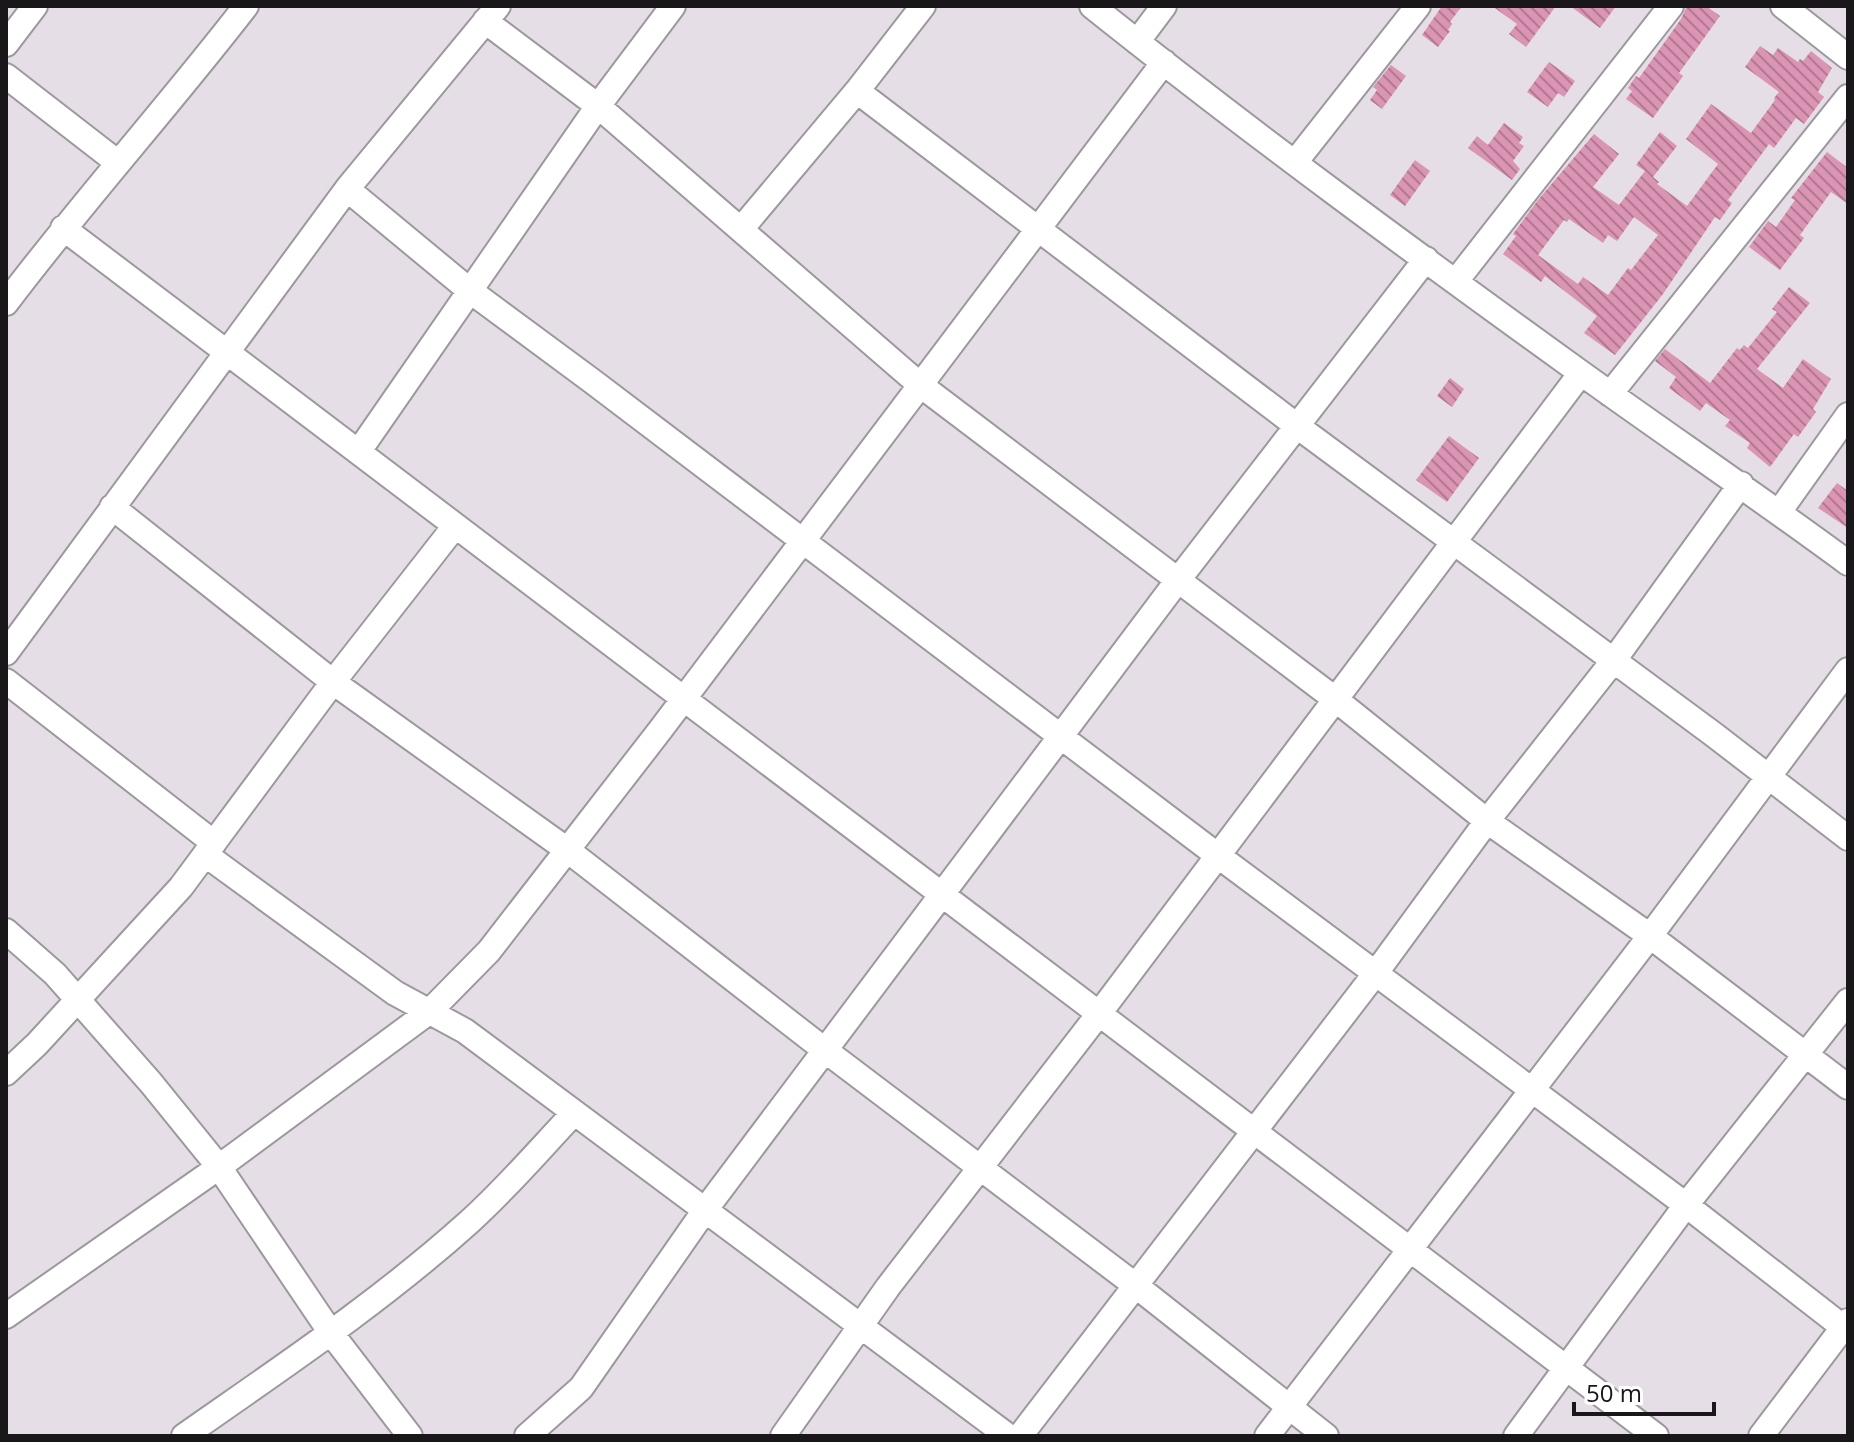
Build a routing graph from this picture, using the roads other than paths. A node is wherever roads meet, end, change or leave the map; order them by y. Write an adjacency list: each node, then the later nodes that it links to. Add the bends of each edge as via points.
1 (35, 6): 12 (street)
2 (246, 6): 20 (street)
3 (673, 6): 18 (street)
4 (923, 6): 16 (street)
5 (1092, 6): 11 (street)
6 (1164, 6): 11 (street)
7 (1418, 6): 19 (street)
8 (1671, 6): 26 (street)
9 (1783, 6): 13 (street)
10 (492, 14): 18 (street); 21 (street)
11 (1137, 42): 14 (street)
12 (6, 44)
13 (1848, 57)
14 (1164, 62): 19 (street); 24 (street)
15 (6, 76): 20 (street)
16 (857, 91): 23 (street); 24 (street)
17 (1848, 97): 32 (street)
18 (598, 106): 23 (street); 27 (street)
19 (1296, 161): 25 (street)
20 (117, 162): 22 (street)
21 (347, 189): 27 (street); 29 (street)
22 (63, 228): 28 (street); 29 (street)
23 (742, 228): 31 (street)
24 (1039, 230): 31 (street); 34 (street)
25 (1426, 259): 26 (street); 34 (street)
26 (1456, 281): 30 (street)
27 (469, 290): 35 (street); 40 (street)
28 (6, 303)
29 (228, 351): 35 (street); 37 (street)
30 (1581, 373): 32 (street); 41 (street)
31 (919, 384): 40 (street); 43 (street)
32 (1610, 394): 36 (street)
33 (1848, 415): 38 (street)
34 (1297, 426): 41 (street); 43 (street)
35 (359, 451): 39 (street)
36 (1741, 484): 38 (street); 45 (street)
37 (112, 507): 44 (street); 48 (street)
38 (1779, 512): 42 (street)
39 (455, 526): 48 (street); 49 (street)
40 (803, 540): 49 (street); 51 (street)
41 (1454, 542): 45 (street); 50 (street)
42 (1848, 563)
43 (1178, 580): 50 (street); 51 (street)
44 (6, 653)
45 (1614, 660): 52 (street); 53 (street)
46 (1848, 670): 52 (street)
47 (6, 681): 55 (street)
48 (333, 682): 55 (street); 56 (street)
49 (682, 699): 56 (street); 58 (street)
50 (1335, 699): 53 (street); 57 (street)
51 (1061, 738): 57 (street); 58 (street)
52 (1768, 778): 54 (street); 60 (street)
53 (1487, 821): 60 (street); 61 (street)
54 (1848, 838)
55 (210, 849): 62 (street); 64 (street, via 395,993)
56 (566, 849): 64 (street, via 489,951); 66 (street)
57 (1217, 855): 61 (street); 65 (street)
58 (942, 895): 65 (street); 66 (street)
59 (6, 931): 62 (street)
60 (1650, 936): 67 (street); 70 (street)
61 (1375, 974): 70 (street); 72 (street)
62 (79, 999): 68 (street); 73 (street)
63 (1848, 1001): 67 (street)
64 (430, 1011): 71 (street); 73 (street)
65 (1098, 1015): 72 (street); 74 (street)
66 (826, 1051): 74 (street); 76 (street)
67 (1807, 1056): 69 (street); 75 (street)
68 (6, 1073)
69 (1848, 1087)
70 (1533, 1091): 75 (street); 77 (street)
71 (574, 1113): 76 (street); 82 (street, via 467,1224)
72 (1254, 1131): 77 (street); 78 (street)
73 (219, 1167): 79 (street); 82 (street)
74 (980, 1169): 78 (street); 80 (street)
75 (1686, 1205): 81 (street); 83 (street)
76 (705, 1210): 80 (street); 87 (street, via 581,1388)
77 (1411, 1250): 83 (street); 84 (street)
78 (1135, 1285): 84 (street); 90 (street)
79 (6, 1316)
80 (861, 1324): 88 (street); 89 (street)
81 (1846, 1327): 95 (street)
82 (331, 1333): 85 (street); 86 (street)
83 (1566, 1368): 93 (street); 94 (street)
84 (1289, 1408): 91 (street); 92 (street)
85 (184, 1436)
86 (410, 1436)
87 (527, 1436)
88 (783, 1436)
89 (1008, 1436)
90 (1020, 1436)
91 (1267, 1436)
92 (1326, 1436)
93 (1516, 1436)
94 (1656, 1436)
95 (1761, 1436)

